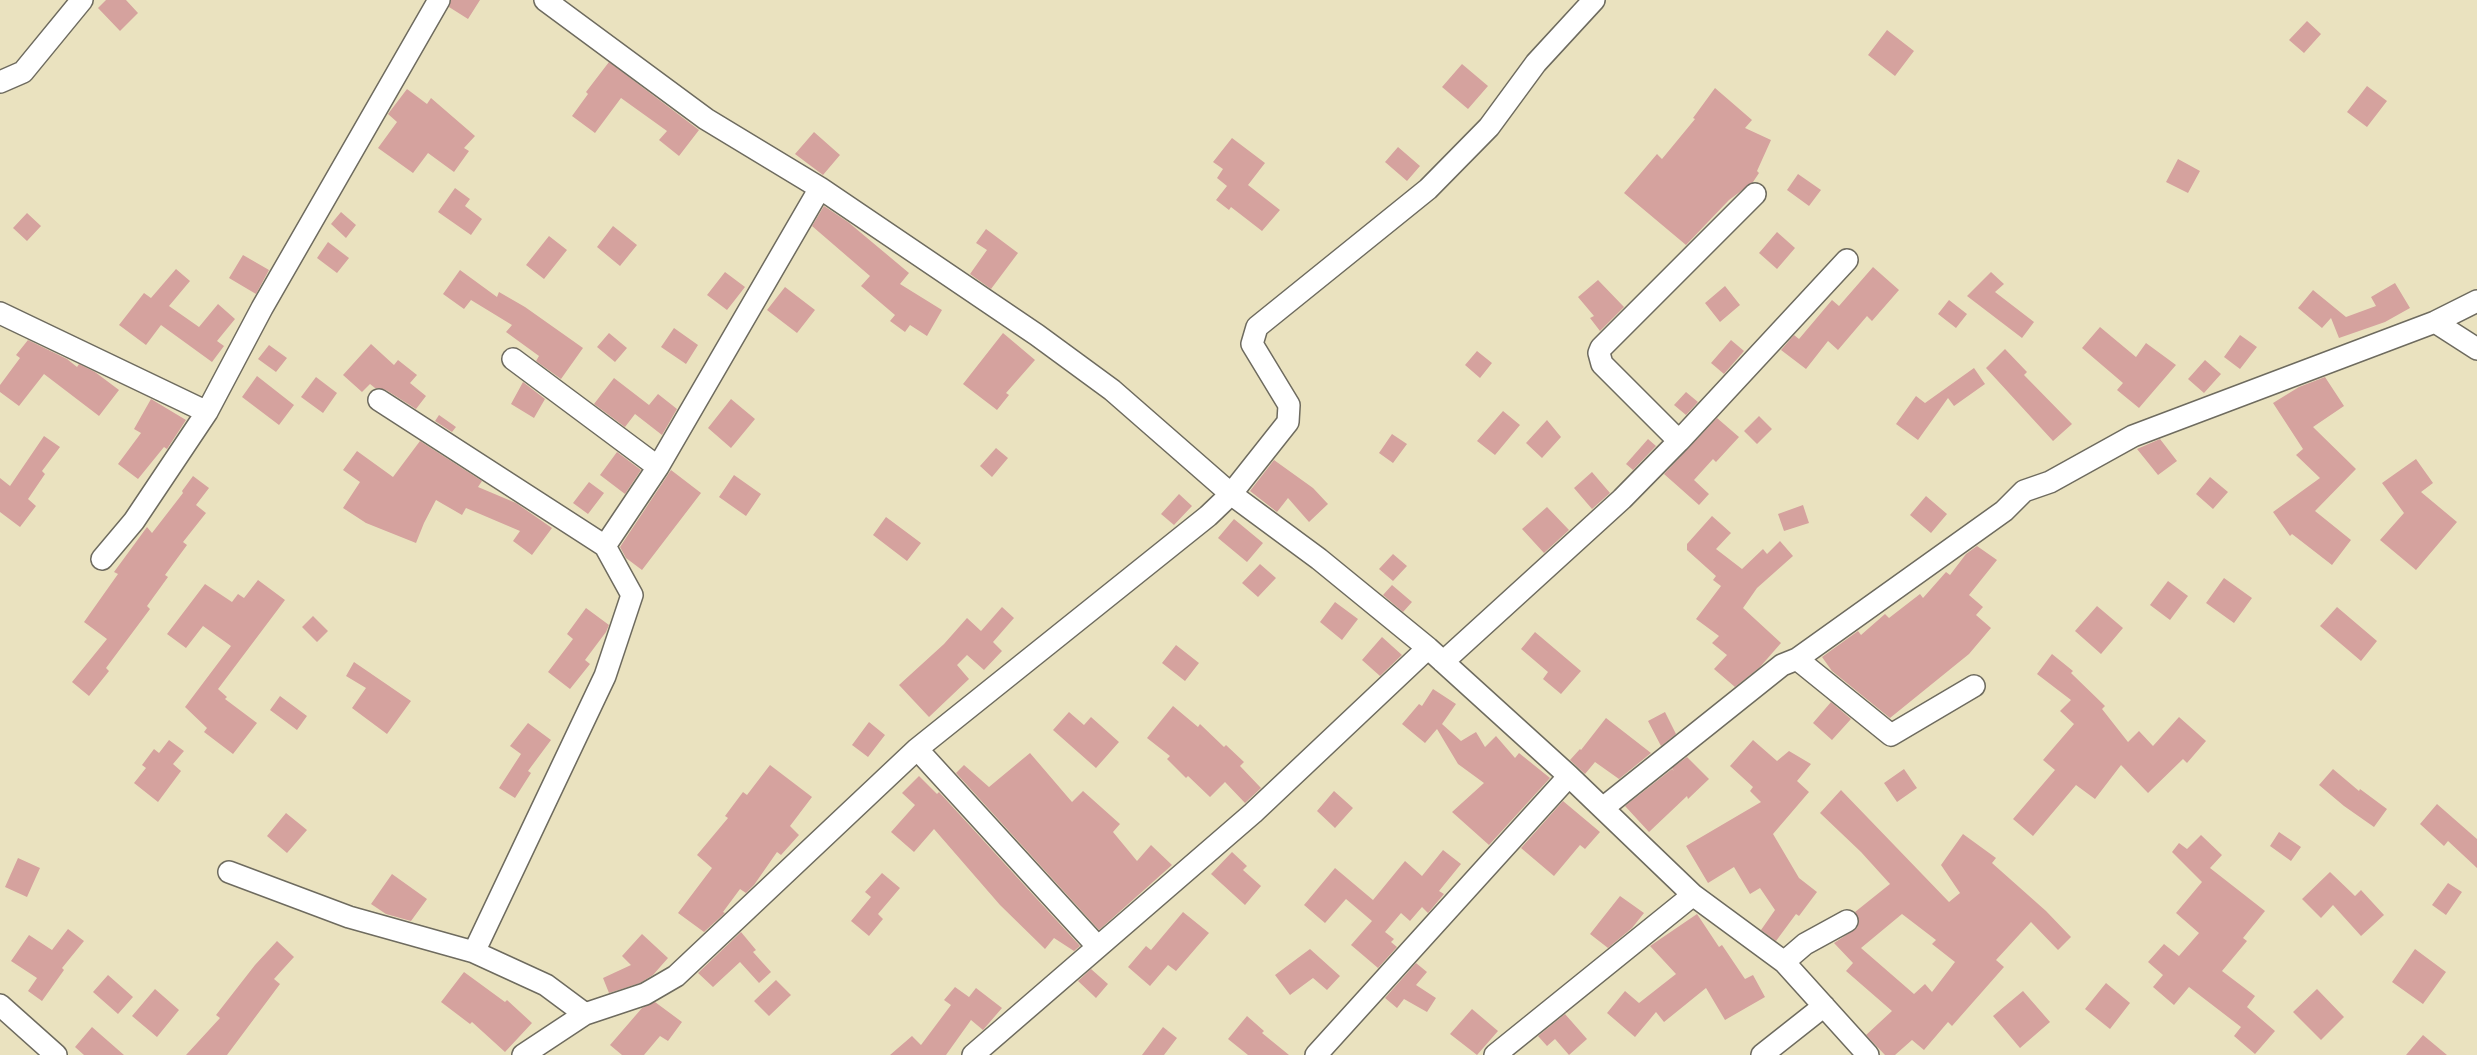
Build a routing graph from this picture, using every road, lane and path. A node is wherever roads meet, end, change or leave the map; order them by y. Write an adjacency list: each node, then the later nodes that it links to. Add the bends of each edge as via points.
1 (82, 0): 5 (street, via 24,72)
2 (439, 0): 15 (street, via 262,308)
3 (545, 0): 6 (street, via 706,119)
4 (1594, 0): 18 (street, via 1536,63 1489,127 1428,189 1257,327 1252,344 1289,405 1288,422)
5 (0, 82)
6 (820, 188): 17 (street); 18 (street, via 1037,335 1112,390)
7 (1755, 194): 16 (street, via 1599,353 1602,364)
8 (1847, 260): 16 (street)
9 (2477, 301): 11 (street)
10 (0, 313): 15 (street)
11 (2434, 322): 12 (street); 22 (street, via 2134,436 2050,482 2024,491 2004,511)
12 (2477, 349)
13 (512, 359): 17 (street)
14 (379, 400): 19 (street)
15 (207, 412): 20 (street, via 134,521)
16 (1678, 441): 21 (street, via 1622,498)
17 (658, 467): 19 (street)
18 (1231, 494): 21 (street, via 1320,559); 24 (street, via 1208,516)
19 (605, 546): 31 (street, via 632,595 606,676)
20 (102, 559)
21 (1436, 655): 25 (street); 30 (street)
22 (1797, 659): 23 (street, via 1891,735); 26 (street, via 1782,666)
23 (1974, 686)
24 (917, 749): 30 (street); 35 (street, via 676,976 645,994)
25 (1569, 776): 26 (street); 39 (street)
26 (1603, 808): 28 (street)
27 (229, 872): 31 (street, via 349,917)
28 (1693, 895): 32 (street); 40 (street)
29 (1847, 921): 32 (street, via 1805,944)
30 (1098, 947): 38 (street)
31 (474, 952): 35 (street, via 546,985)
32 (1784, 962): 34 (street)
33 (0, 1005): 36 (street)
34 (1824, 1006): 41 (street); 42 (street)
35 (585, 1014): 37 (street)
36 (56, 1055)
37 (523, 1055)
38 (973, 1055)
39 (1316, 1055)
40 (1495, 1055)
41 (1762, 1055)
42 (1868, 1055)

